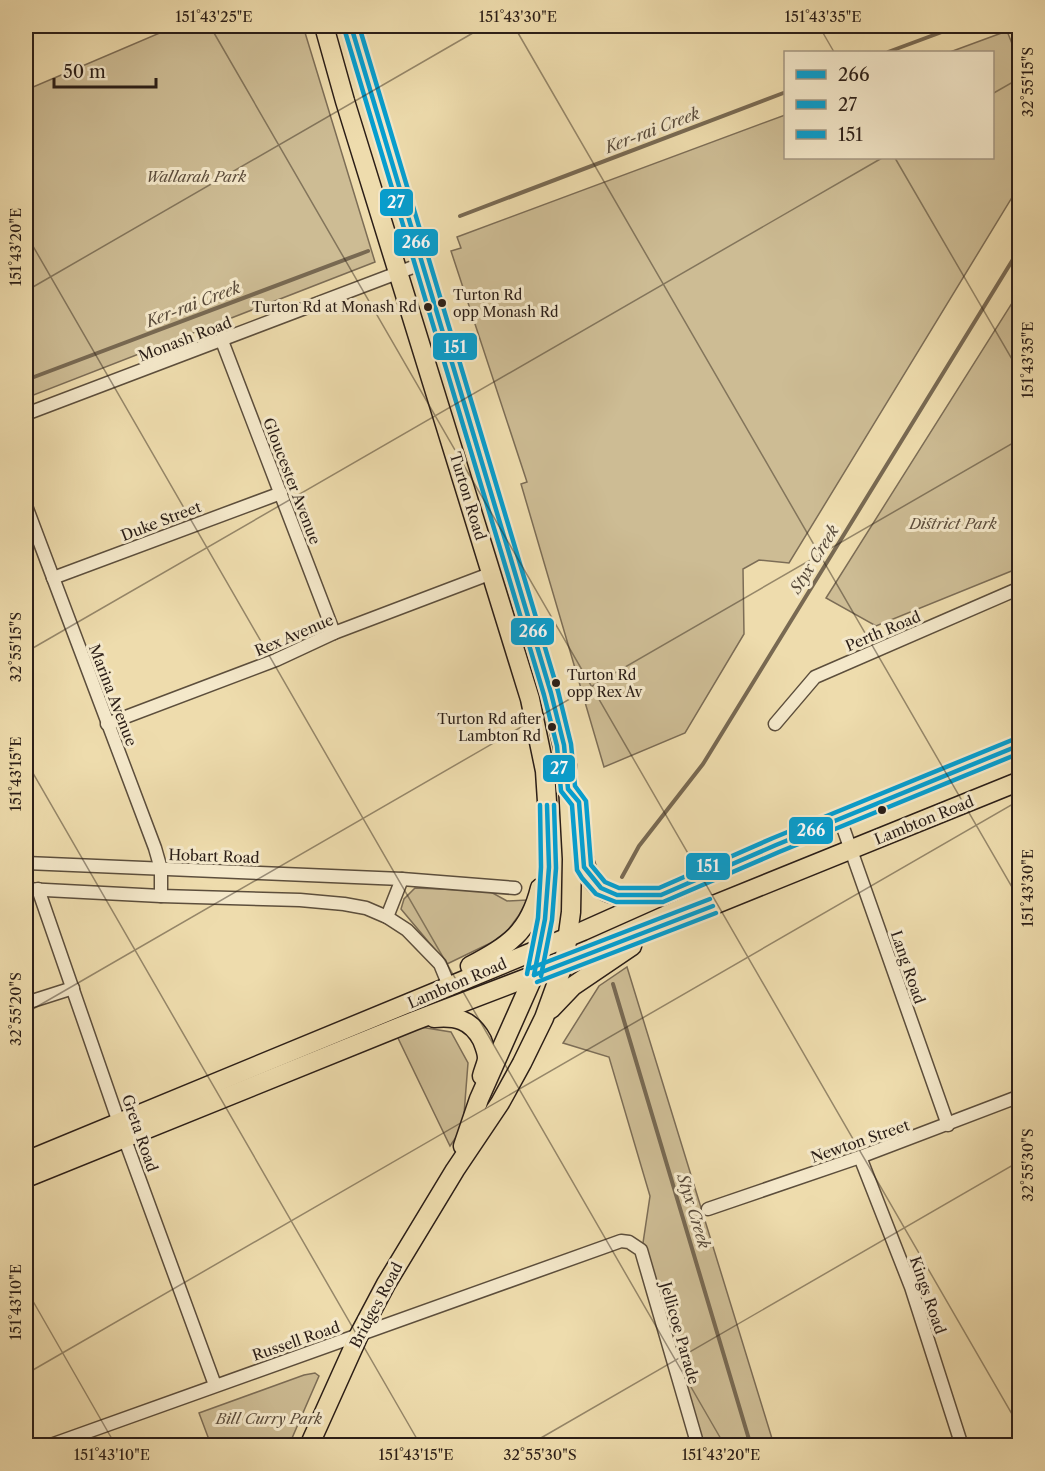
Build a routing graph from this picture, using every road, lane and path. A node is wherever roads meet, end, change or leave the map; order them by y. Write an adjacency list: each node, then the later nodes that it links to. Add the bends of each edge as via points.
1 (324, 26): 4 (main road, Turton Road)
2 (351, 26): 3 (main road, Turton Road)
3 (422, 264): 4 (street, Monash Road); 17 (main road, Turton Road, via 551,693 564,745)
4 (399, 273): 5 (street, Monash Road); 9 (main road, Turton Road)
5 (222, 341): 6 (street, Monash Road); 7 (street, Gloucester Avenue)
6 (26, 414)
7 (281, 493): 10 (street, Duke Street); 12 (street, Gloucester Avenue)
8 (26, 506): 10 (street, Marina Avenue)
9 (492, 573): 12 (street, Rex Avenue); 21 (main road, Turton Road, via 541,748)
10 (53, 578): 13 (street, Marina Avenue)
11 (1020, 588): 14 (street, Perth Road, via 815,677)
12 (334, 633): 13 (street, Rex Avenue, via 276,660)
13 (107, 724): 22 (street, Marina Avenue)
14 (775, 724)
15 (1020, 745): 18 (main road, Lambton Road)
16 (1020, 782): 19 (main road, Lambton Road)
17 (568, 789): 26 (main road, via 579,802 583,859 592,880 617,895); 30 (main road, Turton Road, via 572,859)
18 (840, 819): 19 (street, Lang Road); 26 (main road, Lambton Road)
19 (852, 850): 29 (main road, Lambton Road); 41 (street, Lang Road)
20 (26, 863): 22 (street, Hobart Road)
21 (549, 867): 31 (main road, Turton Road); 34 (main road, via 544,871 536,906 512,941 467,968)
22 (161, 869): 23 (street, Hobart Road); 27 (street, Marina Avenue)
23 (402, 879): 24 (street, Hobart Road); 28 (street)
24 (515, 888)
25 (32, 889): 27 (street); 35 (street, Greta Road)
26 (661, 895): 30 (main road, Lambton Road)
27 (161, 897): 28 (street, via 322,901 366,908)
28 (387, 917): 34 (street, via 407,930 440,964)
29 (647, 932): 32 (main road, Lambton Road); 37 (main road, via 626,952 564,993)
30 (569, 936): 31 (main road, Lambton Road); 32 (main road, Bridges Road)
31 (538, 949): 33 (main road, Turton Road); 34 (main road, Lambton Road)
32 (564, 963): 33 (main road, Lambton Road); 37 (main road, Bridges Road)
33 (534, 975): 38 (main road, Lambton Road); 40 (main road, Bridges Road)
34 (449, 986): 42 (main road, Lambton Road)
35 (73, 988): 36 (street); 42 (street, Greta Road)
36 (26, 1003)
37 (544, 1018): 45 (main road, Bridges Road, via 500,1103)
38 (414, 1021): 40 (main road, via 449,1017 465,1021 474,1029 487,1058 478,1088); 42 (main road, Lambton Road)
39 (1020, 1096): 41 (street, Newton Street)
40 (479, 1099): 45 (main road, Bridges Road)
41 (948, 1125): 43 (street, Newton Street)
42 (122, 1130): 44 (main road, Lambton Road); 46 (main road, Lambton Road); 50 (street, Greta Road)
43 (860, 1157): 47 (street, Newton Street); 54 (street, Kings Road, via 911,1287)
44 (26, 1161)
45 (454, 1170): 49 (main road, Bridges Road)
46 (26, 1178)
47 (708, 1209)
48 (621, 1241): 49 (street, Russell Road); 53 (street, Jellicoe Parade, via 640,1250)
49 (359, 1335): 50 (street, Russell Road); 52 (main road, Bridges Road)
50 (215, 1385): 51 (street, Russell Road)
51 (48, 1446)
52 (309, 1446)
53 (698, 1446)
54 (962, 1446)

